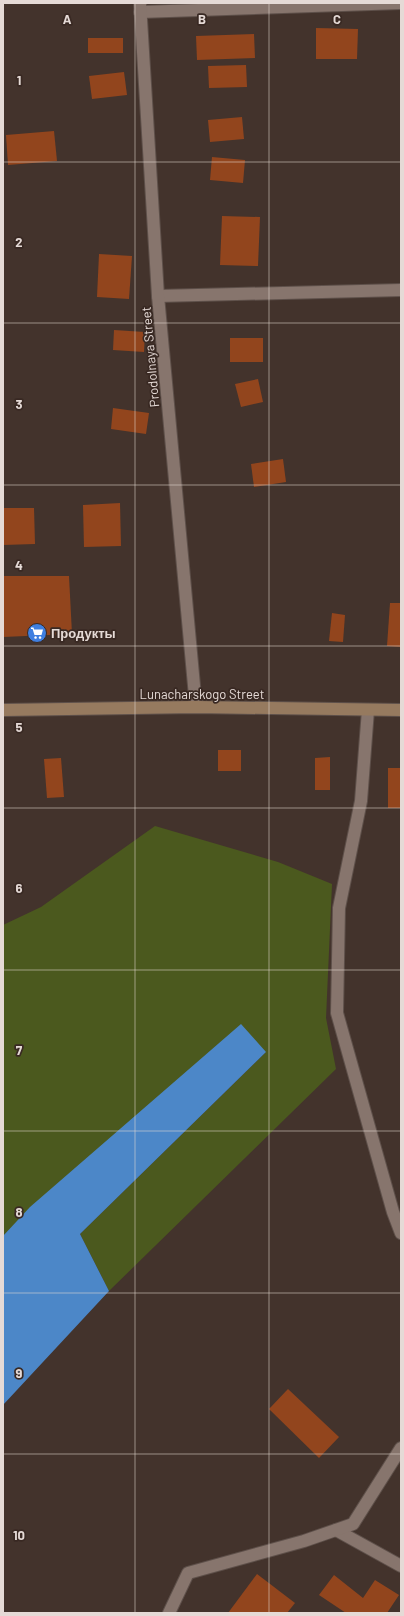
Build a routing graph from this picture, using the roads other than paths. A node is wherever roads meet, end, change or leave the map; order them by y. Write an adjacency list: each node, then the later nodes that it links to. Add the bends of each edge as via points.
1 (401, 4): 2 (street)
2 (140, 8): 4 (street, Prodolnaya Street)
3 (401, 290): 4 (street)
4 (158, 296): 5 (street, Prodolnaya Street)
5 (196, 707): 6 (main road, Lunacharskogo Street); 7 (main road, Lunacharskogo Street)
6 (3, 710)
7 (368, 710): 8 (main road, Lunacharskogo Street); 9 (street, via 361,801 339,908 337,1013)
8 (401, 710)
9 (401, 1233)
10 (401, 1448): 11 (street, via 353,1524)
11 (336, 1530): 12 (street); 13 (street, via 188,1572)
12 (401, 1566)
13 (169, 1613)

